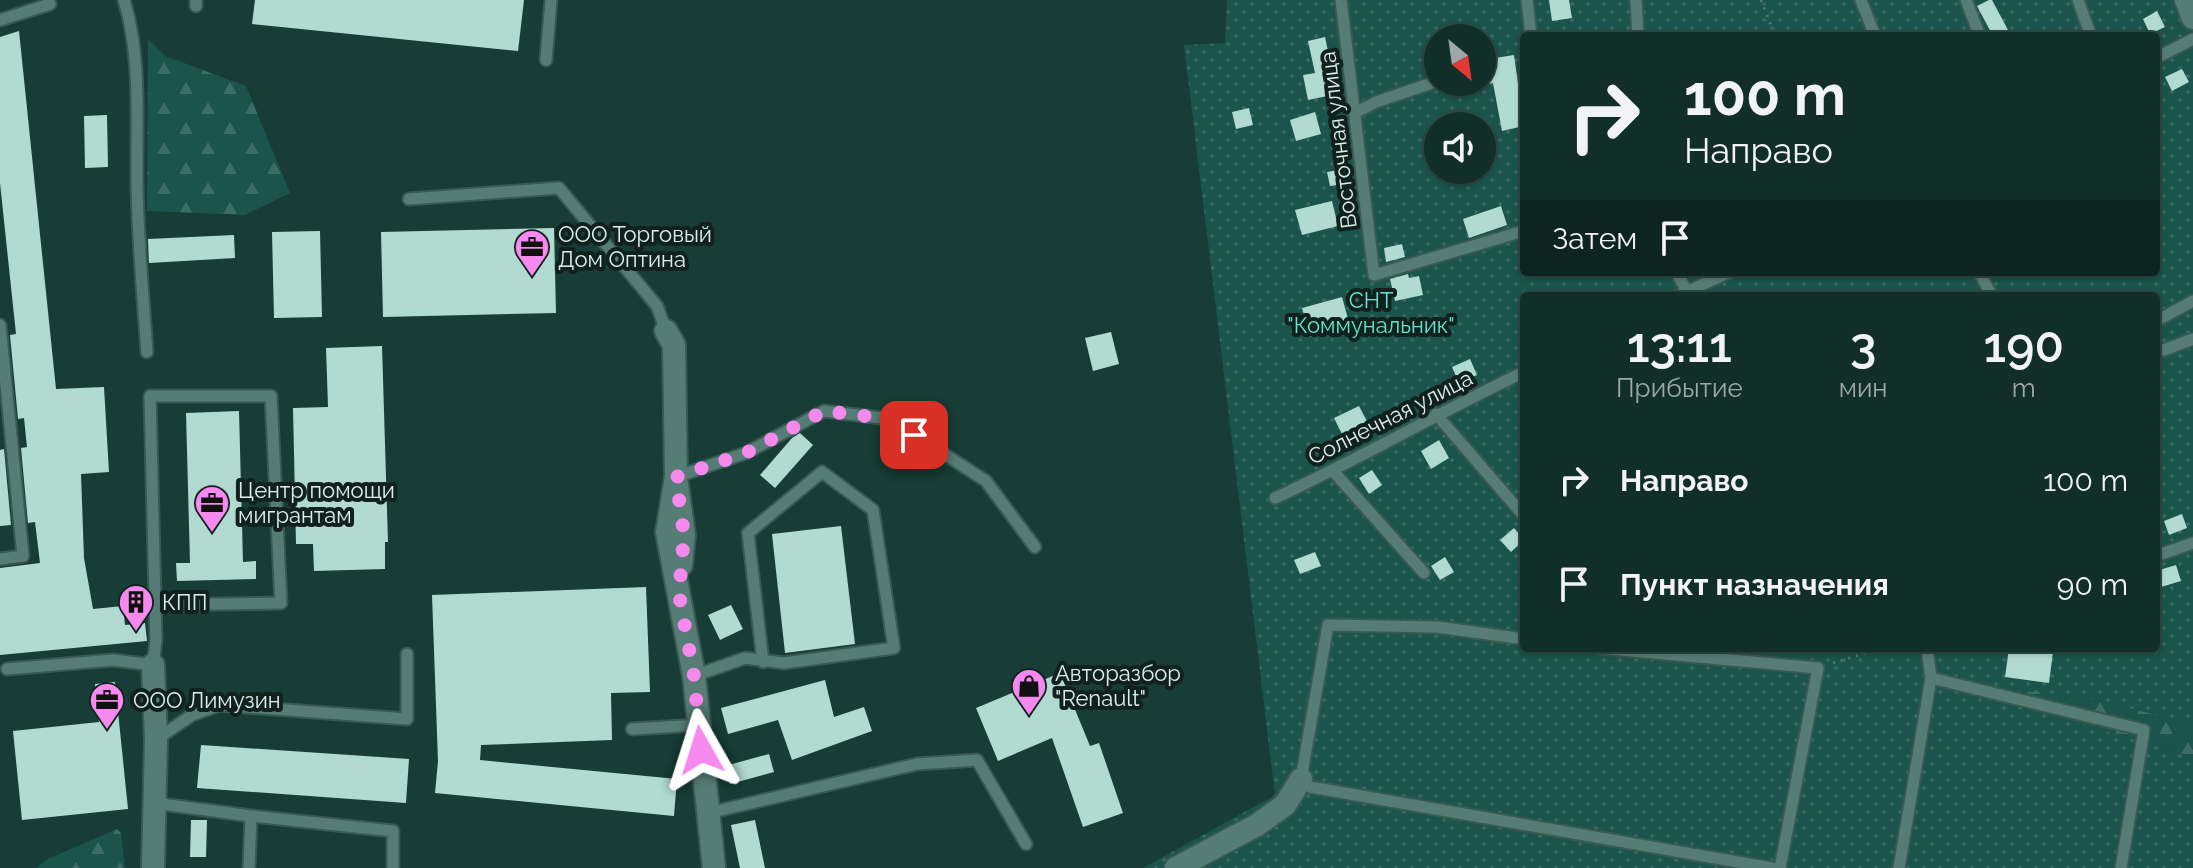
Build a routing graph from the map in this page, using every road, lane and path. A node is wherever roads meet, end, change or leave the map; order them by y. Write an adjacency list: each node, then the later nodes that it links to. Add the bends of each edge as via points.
1 (124, 0): 35 (lane, via 135,75)
2 (551, 0): 22 (lane)
3 (1341, 0): 24 (lane, Восточная улица)
4 (1527, 0): 14 (lane)
5 (1636, 0): 15 (lane)
6 (1761, 0): 16 (path)
7 (1861, 0): 17 (lane)
8 (1966, 0): 18 (lane)
9 (2078, 0): 19 (lane)
10 (2186, 0): 12 (street)
11 (50, 4): 13 (lane)
12 (2193, 18)
13 (0, 20)
14 (1531, 32)
15 (1638, 32)
16 (1773, 32)
17 (1873, 32)
18 (1978, 32)
19 (2090, 32)
20 (2193, 39): 21 (lane)
21 (2160, 56)
22 (546, 60)
23 (1424, 86): 24 (lane)
24 (1355, 113): 26 (lane, Восточная улица, via 1374,275)
25 (409, 199): 32 (lane, via 559,188 657,306)
26 (1520, 232)
27 (1721, 276): 28 (lane)
28 (1686, 292)
29 (2193, 301): 30 (lane)
30 (2160, 319)
31 (0, 325): 45 (lane, via 23,556)
32 (666, 331): 39 (street, via 674,345)
33 (2193, 339): 34 (lane)
34 (2160, 349)
35 (147, 352)
36 (1520, 374): 37 (lane, Солнечная улица)
37 (1436, 414): 38 (lane, Солнечная улица); 41 (lane)
38 (1333, 471): 40 (lane, Солнечная улица); 46 (lane)
39 (676, 477): 43 (lane, via 746,453 824,411 890,419 986,481); 57 (street, via 667,532)
40 (1275, 498)
41 (1520, 511)
42 (2193, 543): 44 (lane)
43 (1035, 547)
44 (2160, 555)
45 (0, 559)
46 (1424, 573)
47 (155, 605): 47 (lane, via 150,396 271,396 281,603); 54 (lane)
48 (1520, 638): 62 (lane, via 1437,627 1328,625)
49 (1644, 652): 55 (lane)
50 (1869, 652): 55 (path)
51 (1928, 652): 58 (lane)
52 (407, 654): 61 (lane, via 407,719 220,705 192,715)
53 (763, 662): 53 (lane, via 894,648 873,510 822,472 748,533); 57 (lane, via 745,658)
54 (153, 665): 56 (lane, via 113,660); 61 (street)
55 (1818, 668): 73 (lane)
56 (7, 669)
57 (694, 676): 59 (street)
58 (1931, 678): 74 (lane); 75 (lane, via 2144,730)
59 (699, 725): 60 (lane); 64 (street)
60 (632, 729)
61 (156, 739): 63 (street)
62 (1301, 779): 71 (street, via 1285,805 1257,825); 72 (lane, via 1310,787)
63 (154, 803): 65 (lane); 67 (street)
64 (708, 813): 66 (lane, via 917,764 977,760); 70 (street)
65 (251, 816): 68 (lane); 69 (lane, via 393,831)
66 (1026, 844)
67 (153, 868)
68 (249, 868)
69 (393, 868)
70 (714, 868)
71 (1176, 868)
72 (1772, 868)
73 (1780, 868)
74 (1899, 868)
75 (2121, 868)

